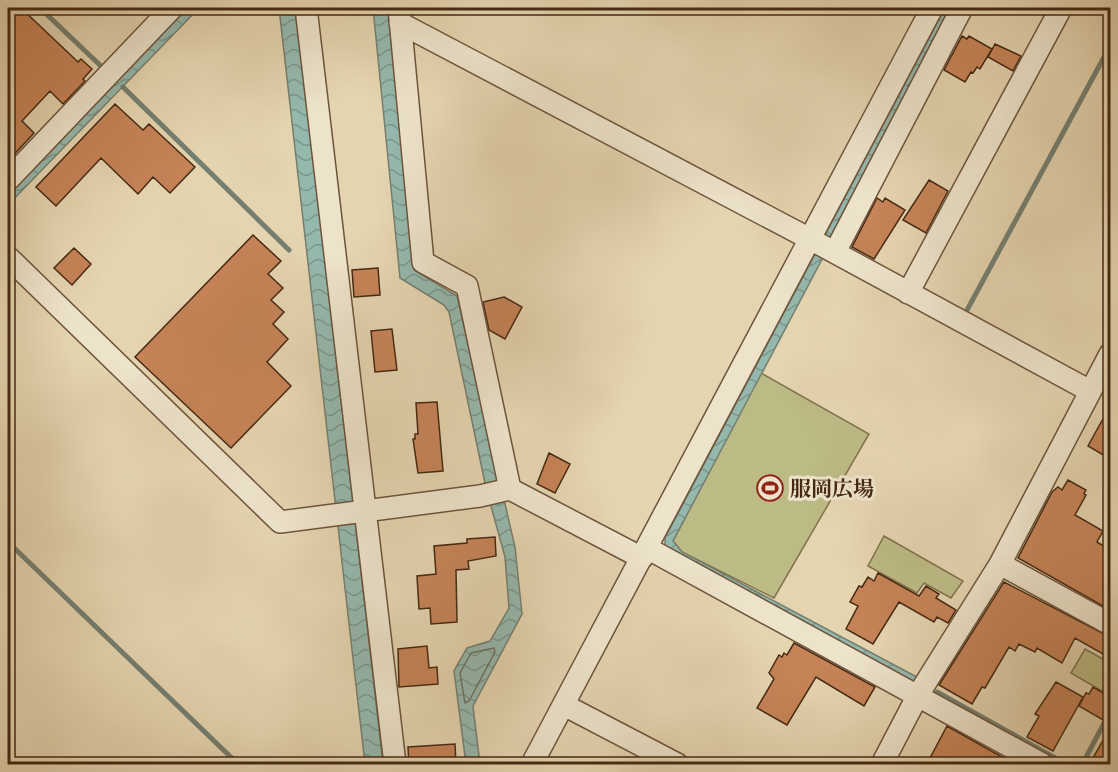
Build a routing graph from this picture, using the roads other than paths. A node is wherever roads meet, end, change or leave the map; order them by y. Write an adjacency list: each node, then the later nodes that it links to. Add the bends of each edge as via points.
1 (172, 8): 7 (street)
2 (306, 8): 15 (street)
3 (932, 8): 8 (street)
4 (962, 8): 9 (street)
5 (1061, 8): 11 (street)
6 (399, 15): 8 (street); 14 (street, via 423,262 467,286)
7 (8, 180)
8 (810, 238): 9 (street); 16 (street)
9 (835, 252): 11 (street)
10 (8, 257): 15 (street, via 280,522)
11 (908, 292): 13 (street)
12 (1110, 354): 13 (street)
13 (1090, 392): 17 (street)
14 (501, 491): 15 (street); 16 (street)
15 (361, 513): 21 (street)
16 (644, 553): 19 (street); 20 (street)
17 (1000, 564): 18 (street); 19 (street)
18 (1110, 624)
19 (918, 695): 24 (street); 25 (street)
20 (564, 705): 22 (street); 23 (street)
21 (395, 765)
22 (532, 765)
23 (677, 765)
24 (882, 765)
25 (1042, 765)

